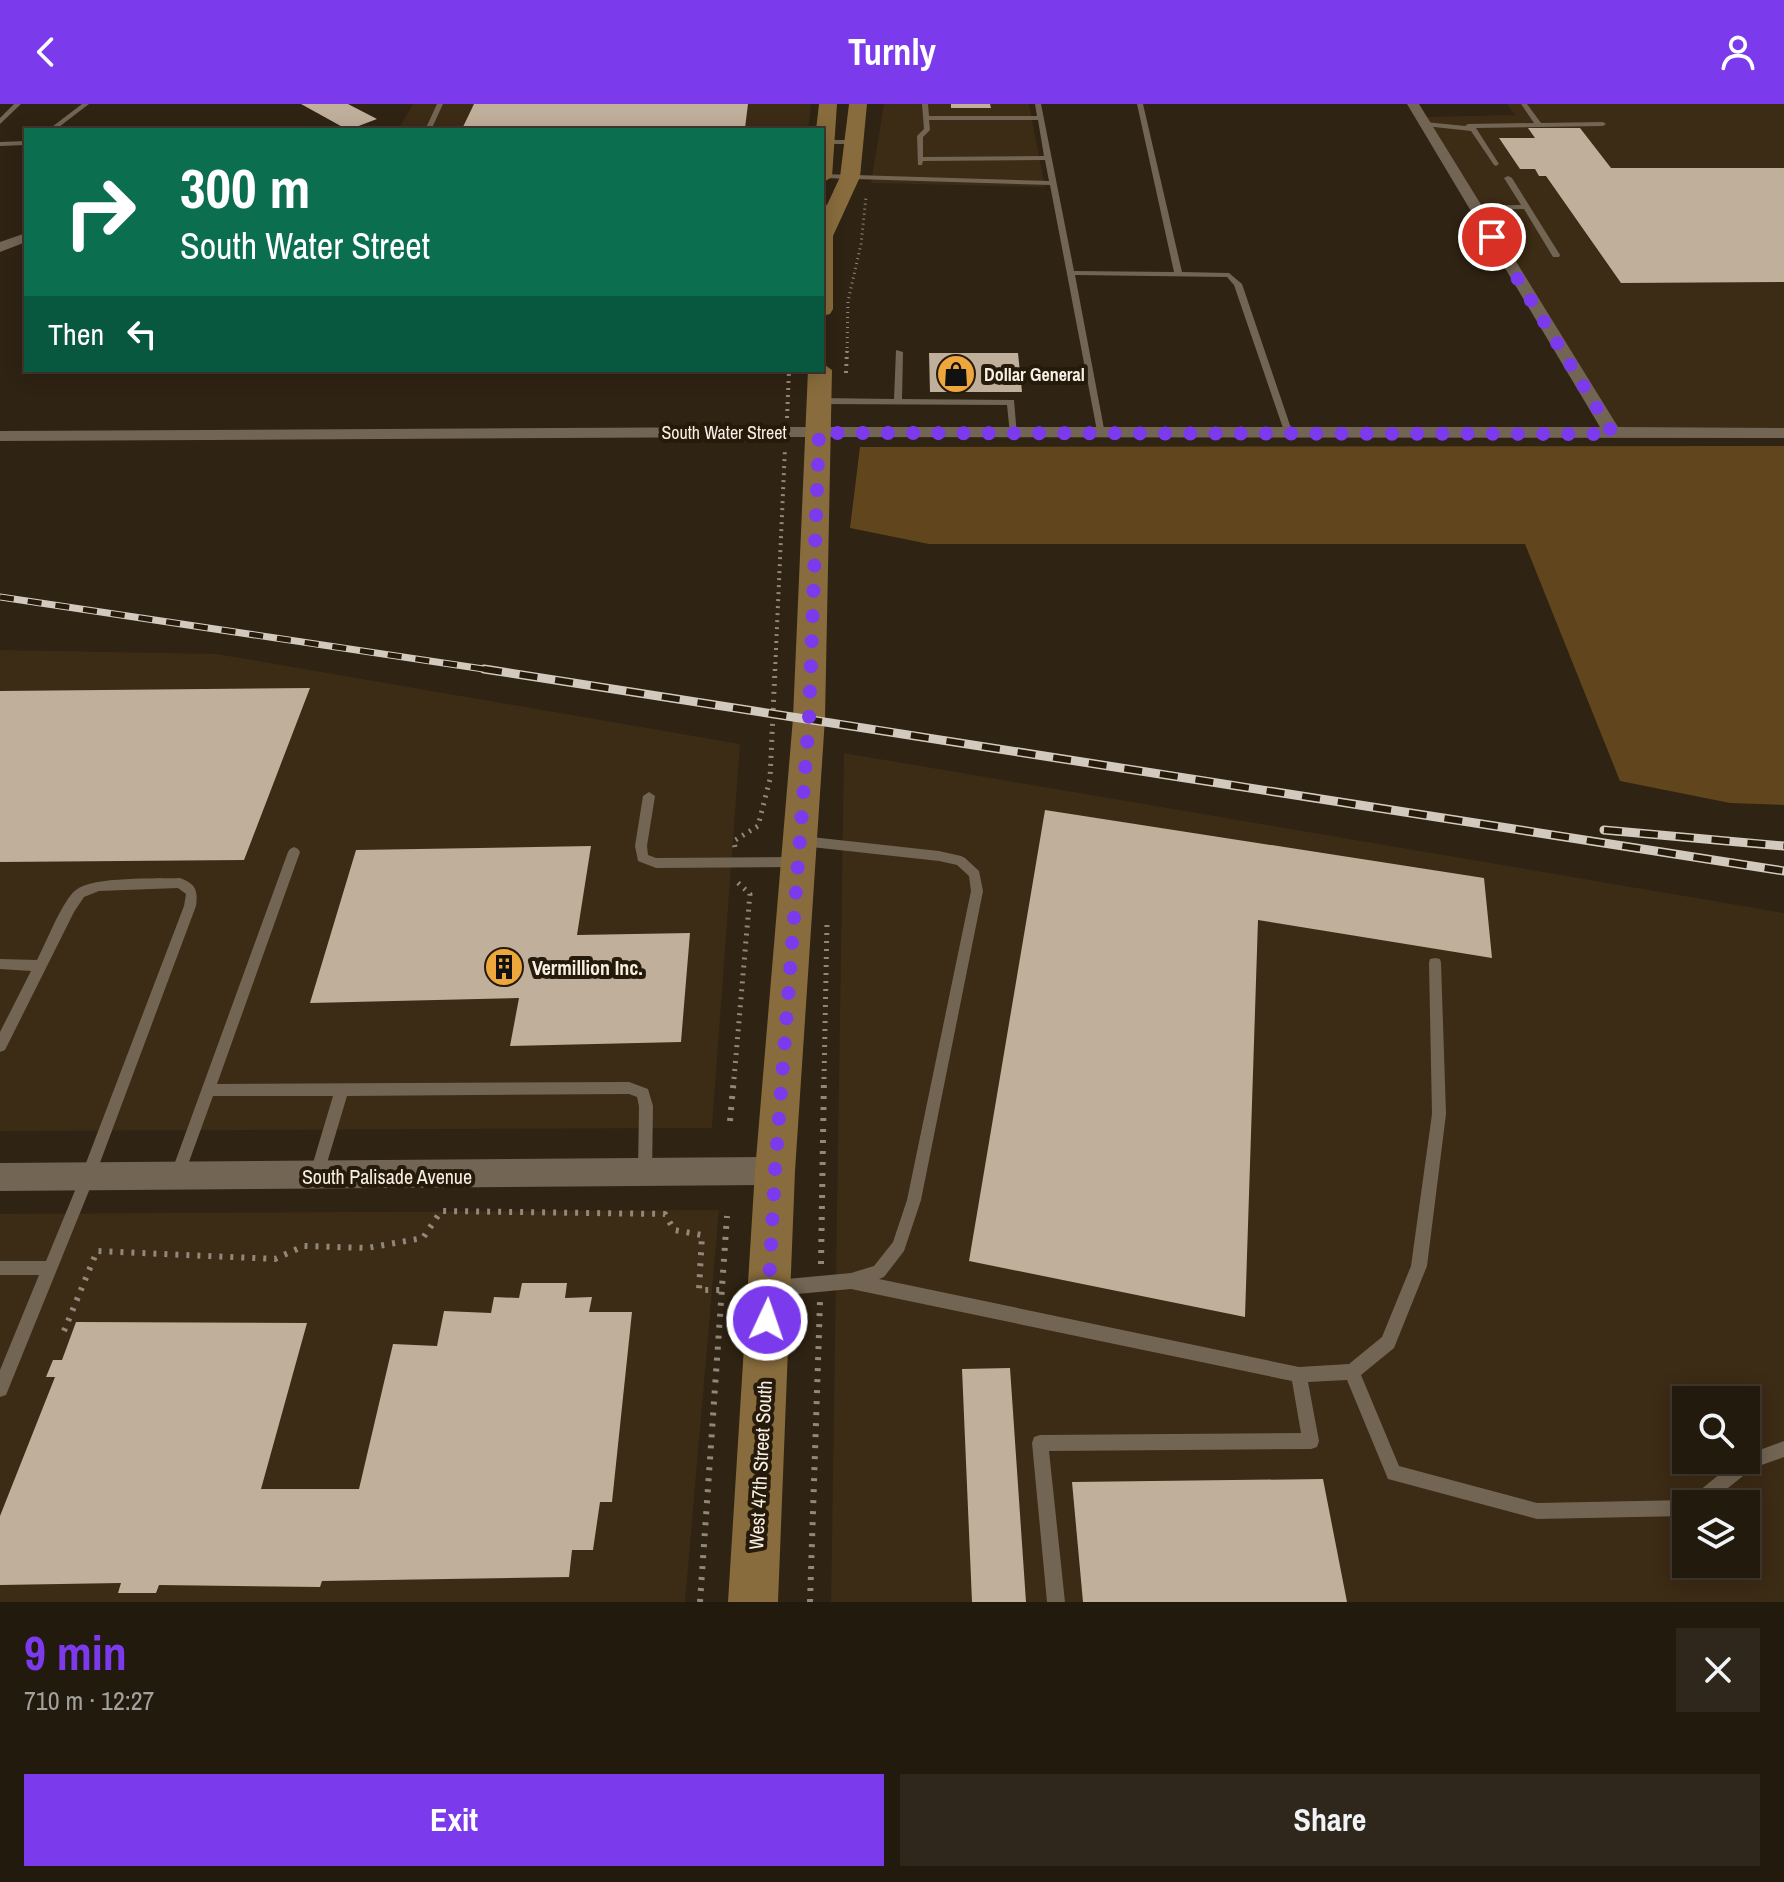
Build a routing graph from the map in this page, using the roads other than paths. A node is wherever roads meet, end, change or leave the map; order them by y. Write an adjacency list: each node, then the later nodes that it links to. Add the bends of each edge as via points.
1 (18, 104): 13 (lane)
2 (86, 104): 18 (lane)
3 (440, 104): 19 (lane)
4 (828, 104): 20 (street)
5 (858, 104): 22 (street)
6 (925, 104): 11 (lane)
7 (1038, 104): 12 (lane)
8 (1140, 104): 40 (lane)
9 (1413, 104): 14 (street)
10 (1524, 104): 16 (lane)
11 (926, 118): 12 (lane); 26 (lane)
12 (1041, 118): 25 (lane)
13 (0, 122)
14 (1425, 124): 17 (lane); 34 (street)
15 (1603, 124): 16 (lane)
16 (1539, 125): 17 (lane)
17 (1468, 126): 27 (lane)
18 (54, 128)
19 (429, 128)
20 (824, 134)
21 (824, 142): 22 (lane)
22 (852, 142): 29 (street)
23 (24, 143): 24 (lane)
24 (0, 144)
25 (1049, 158): 26 (lane); 32 (lane)
26 (920, 159): 31 (lane)
27 (1496, 164)
28 (824, 177): 29 (lane)
29 (850, 177): 31 (lane); 35 (street)
30 (1508, 178): 33 (lane)
31 (919, 179): 32 (lane)
32 (1053, 183): 39 (lane)
33 (1526, 207): 34 (lane); 38 (lane)
34 (1475, 208): 49 (street)
35 (824, 232)
36 (22, 238): 37 (street)
37 (0, 247)
38 (1556, 255)
39 (1071, 273): 40 (lane); 47 (lane)
40 (1178, 273): 48 (lane, via 1229,275 1238,284)
41 (899, 352): 43 (lane)
42 (820, 372): 44 (street, West 47th Street South)
43 (898, 401): 44 (lane); 46 (lane, via 1011,402)
44 (808, 422): 46 (street, South Water Street); 50 (street, South Water Street); 52 (street, West 47th Street South, via 809,718)
45 (1784, 433): 49 (street, South Water Street)
46 (1014, 434): 47 (street, South Water Street)
47 (1101, 434): 48 (street, South Water Street)
48 (1289, 434): 49 (street, South Water Street)
49 (1613, 434)
50 (0, 436)
51 (649, 796): 52 (lane, via 642,858 656,863 735,862)
52 (799, 851): 60 (street, West 47th Street South); 68 (lane, via 939,856 961,861 975,874 977,891 914,1200 899,1246 879,1272)
53 (294, 852): 59 (lane)
54 (1435, 963): 70 (lane, via 1439,1114 1419,1266 1388,1342)
55 (0, 964): 56 (lane)
56 (40, 966): 57 (lane); 62 (lane, via 80,893 99,886 180,883 192,892)
57 (0, 1046)
58 (342, 1089): 59 (lane); 61 (lane, via 629,1088 643,1093 646,1106); 64 (lane)
59 (208, 1090): 63 (lane)
60 (775, 1171): 61 (street, South Palisade Avenue); 69 (street, West 47th Street South)
61 (645, 1173): 64 (street, South Palisade Avenue)
62 (88, 1176): 63 (street, South Palisade Avenue); 65 (street, South Palisade Avenue); 67 (lane)
63 (177, 1176): 64 (street, South Palisade Avenue)
64 (316, 1176)
65 (0, 1177)
66 (0, 1268): 67 (lane)
67 (50, 1268): 72 (lane)
68 (851, 1281): 69 (lane); 71 (lane)
69 (769, 1289): 76 (street, West 47th Street South)
70 (1352, 1372): 71 (lane); 75 (lane, via 1394,1473 1537,1511)
71 (1299, 1375): 77 (lane, via 1311,1441 1040,1443)
72 (0, 1389)
73 (1784, 1449): 74 (lane, via 1748,1462)
74 (1713, 1490)
75 (1672, 1508)
76 (753, 1602)
77 (1056, 1602)

